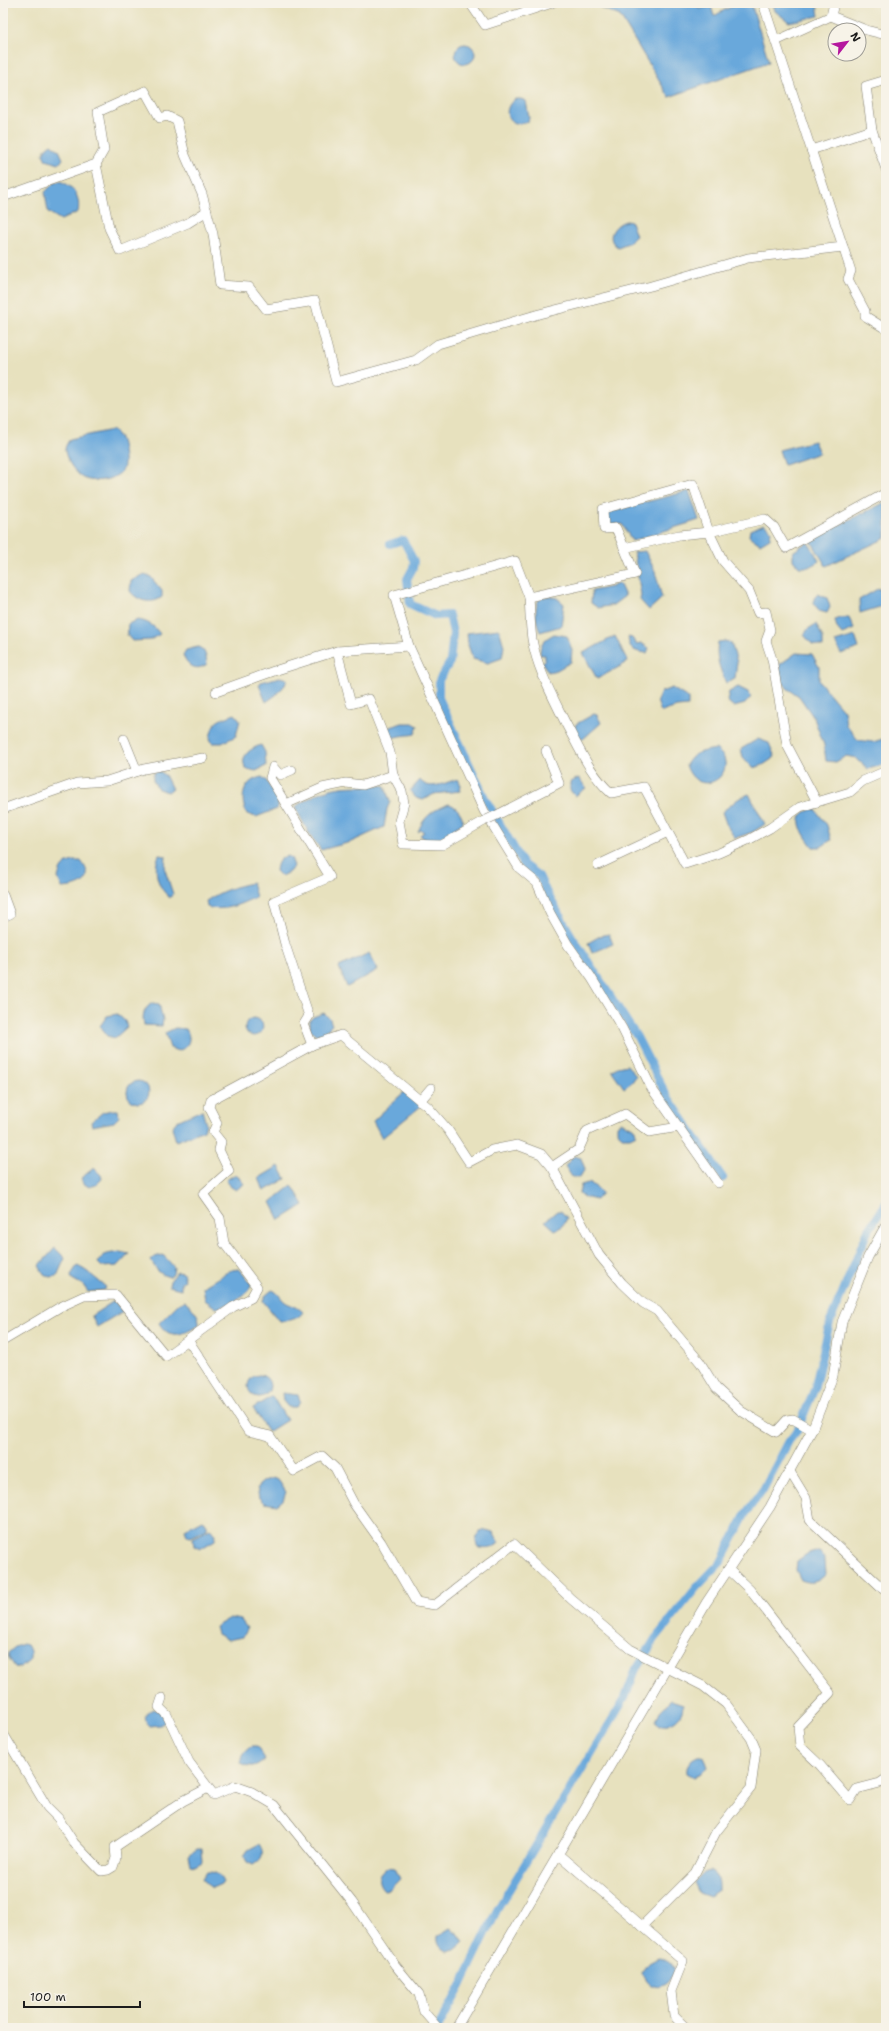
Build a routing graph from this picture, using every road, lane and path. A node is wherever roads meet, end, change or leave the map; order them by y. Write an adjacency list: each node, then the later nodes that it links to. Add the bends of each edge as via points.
1 (470, 3): 2 (street, via 484,25)
2 (552, 3)
3 (763, 3): 7 (street)
4 (834, 3): 5 (street)
5 (831, 16): 6 (street); 7 (street)
6 (886, 35)
7 (776, 41): 10 (street)
8 (886, 80): 9 (street, via 866,86)
9 (872, 130): 10 (street); 12 (street)
10 (811, 150): 15 (street)
11 (96, 164): 13 (street); 14 (street, via 109,228 120,251 188,223); 14 (street, via 104,150 98,112 145,91 160,118 167,116 177,121 185,156)
12 (886, 169)
13 (3, 198)
14 (207, 211): 15 (street, via 220,285 249,287 266,309 314,301 336,382 416,360 438,344 748,258)
15 (843, 247): 16 (street, via 851,272 848,279 865,316)
16 (886, 329)
17 (886, 494): 18 (street, via 786,548 774,527 764,519)
18 (709, 532): 19 (street, via 678,535); 19 (street, via 693,484 603,509 604,529 616,528); 31 (street, via 723,561 749,591 758,613 766,612 770,630 766,642 772,659 787,745)
19 (624, 548): 20 (street, via 635,574)
20 (529, 597): 21 (street, via 515,561 394,595); 34 (street, via 532,640 541,669 550,694 576,746 600,783 611,793 644,788)
21 (409, 646): 22 (street); 41 (street, via 484,812 520,868 537,883 568,945 622,1028 652,1089)
22 (337, 651): 23 (street); 30 (street, via 351,704 369,699 390,752)
23 (216, 692)
24 (124, 739): 28 (street)
25 (546, 751): 30 (street, bridge, via 559,783 442,845 403,844 398,821 404,803 402,791)
26 (203, 758): 28 (street)
27 (292, 770): 32 (street, via 280,775 273,767 270,778)
28 (137, 771): 33 (street, via 107,781 77,783)
29 (886, 771): 31 (street, via 863,781 850,792)
30 (393, 775): 32 (street, via 363,785 346,783 322,788)
31 (817, 802): 34 (street, via 800,807 750,839 685,864)
32 (286, 804): 38 (street, via 330,876 274,901 285,944 310,1016 304,1024)
33 (3, 809)
34 (668, 832): 35 (street)
35 (598, 865)
36 (3, 895): 37 (street, via 10,914)
37 (3, 917)
38 (312, 1045): 40 (street, via 341,1035); 45 (street, via 211,1100 209,1107 217,1123 213,1132 221,1142 219,1150 229,1171 203,1194 220,1218 224,1243 258,1287 251,1298 232,1307)
39 (431, 1088): 40 (street)
40 (420, 1101): 42 (street, via 448,1130 469,1162 492,1150 517,1145 541,1154)
41 (679, 1127): 42 (street, via 649,1132 625,1114 587,1131 579,1149); 43 (street)
42 (552, 1168): 47 (street, via 598,1254 622,1283 643,1303 657,1311 700,1362 716,1388 740,1411 776,1432 787,1420 793,1418)
43 (718, 1183)
44 (886, 1225): 47 (street, via 868,1257 842,1322 833,1376)
45 (188, 1340): 46 (street, via 166,1356 116,1295 110,1295 84,1296 60,1307); 51 (street, via 248,1431 270,1436 294,1471 322,1456 335,1468 354,1504 381,1542 416,1602 435,1605 514,1544 571,1600 630,1649)
46 (3, 1341)
47 (810, 1430): 48 (street)
48 (789, 1470): 49 (street, via 770,1507); 50 (street, via 806,1498 810,1520)
49 (728, 1569): 51 (street); 54 (street, via 750,1590 830,1693 798,1727 800,1746 850,1800 856,1789)
50 (886, 1590)
51 (667, 1668): 56 (street); 57 (street, via 703,1686 726,1704 751,1738 756,1750 751,1788 716,1832 695,1873)
52 (162, 1698): 55 (street, via 159,1707 167,1715 189,1762)
53 (3, 1733): 55 (street, via 47,1807 58,1818 74,1843 101,1871 113,1867 116,1858 115,1847 183,1801)
54 (886, 1779)
55 (208, 1788): 58 (street, via 214,1795 235,1786 252,1792 274,1805 352,1902 395,1965 419,1994 424,2012)
56 (558, 1854): 57 (street); 59 (street)
57 (642, 1926): 60 (street, via 683,1961 671,1991 674,2016)
58 (436, 2027)
59 (456, 2028)
60 (686, 2028)

